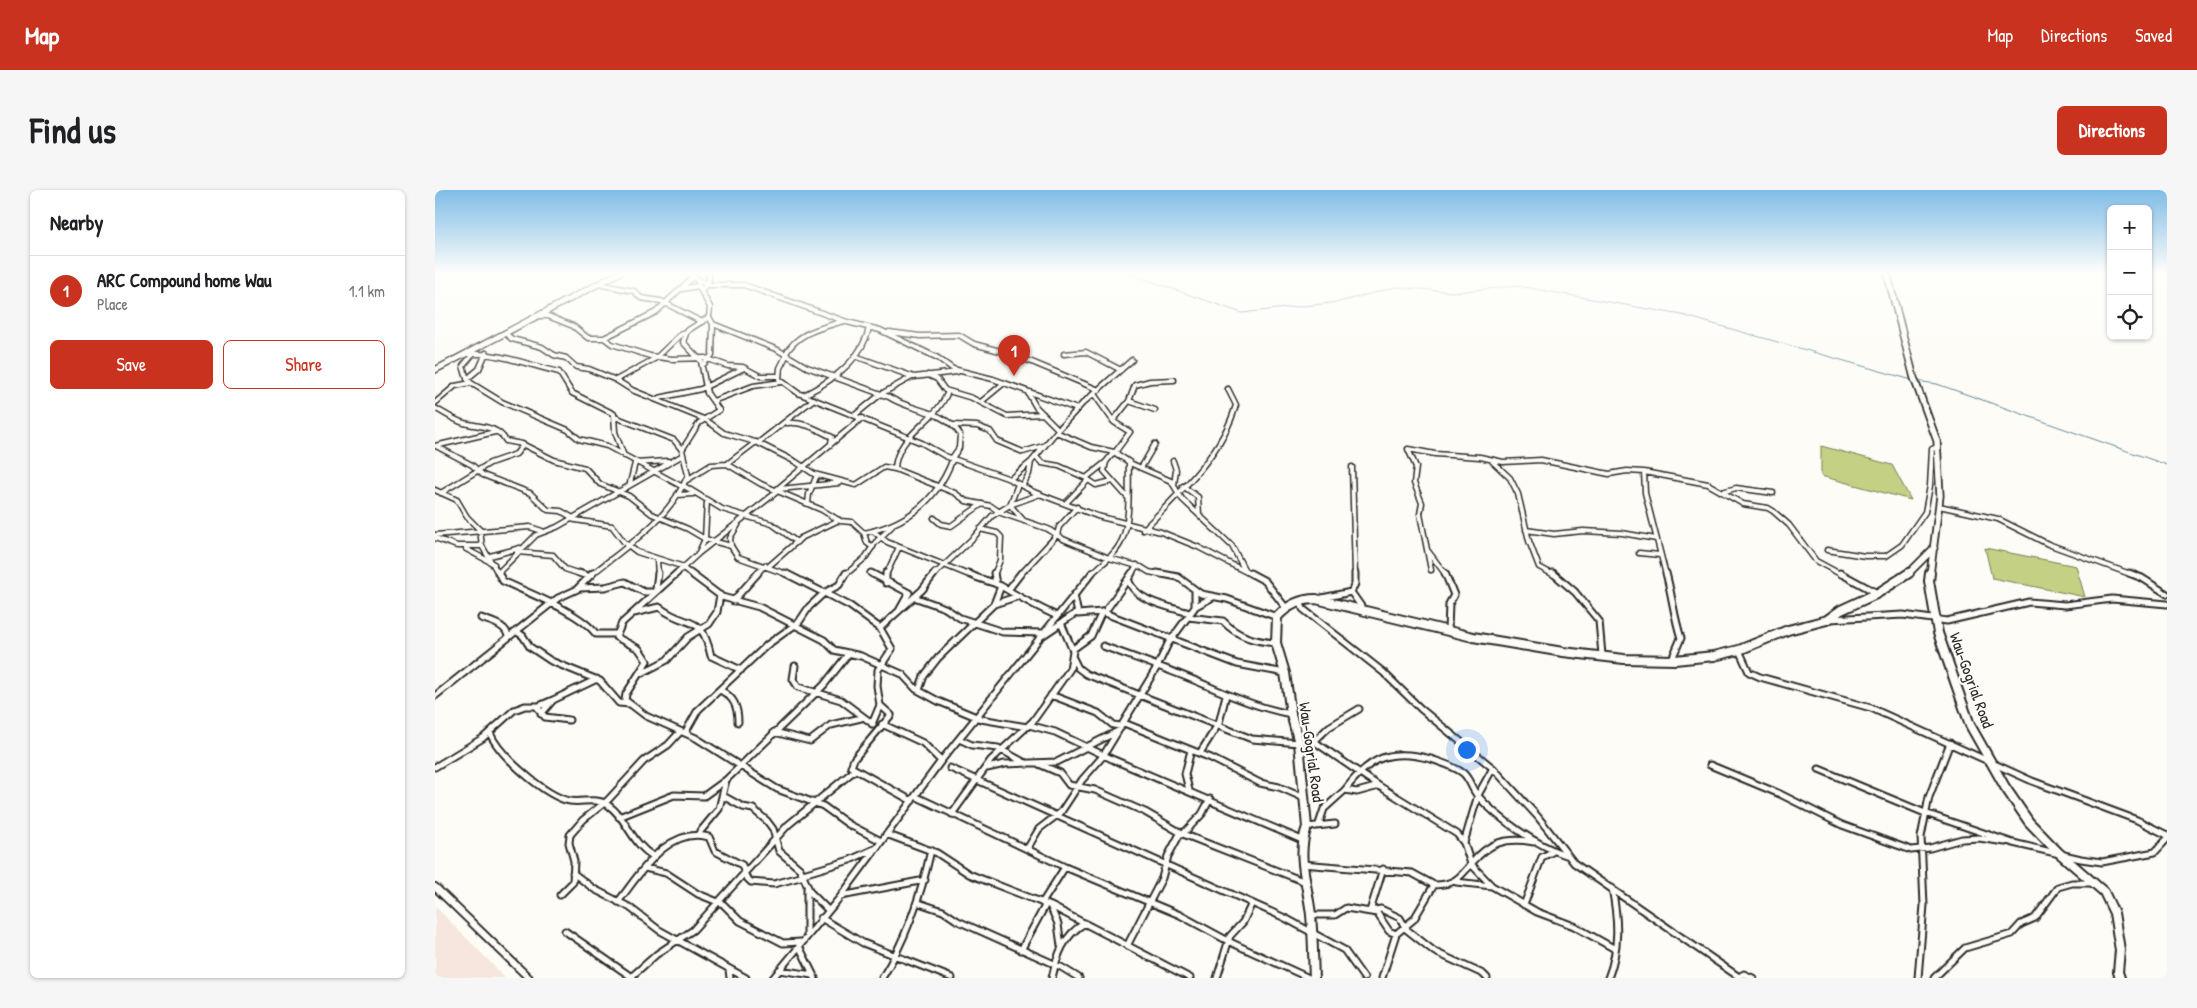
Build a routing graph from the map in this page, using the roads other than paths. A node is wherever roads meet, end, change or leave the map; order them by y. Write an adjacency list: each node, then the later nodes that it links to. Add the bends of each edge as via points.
1 (550, 310): 7 (street)
2 (657, 310): 16 (street)
3 (676, 310): 10 (street)
4 (710, 310): 8 (street)
5 (813, 310): 9 (street)
6 (1897, 310): 83 (main road, Wau-Gogrial Road, via 1915,380)
7 (539, 316): 15 (street); 16 (street, via 548,316 573,326 588,338)
8 (709, 317): 10 (street); 11 (street)
9 (844, 321): 12 (street); 21 (street, via 809,332 791,345)
10 (702, 322): 13 (street)
11 (713, 324): 21 (street); 25 (street)
12 (869, 328): 14 (street); 22 (street, via 866,343)
13 (688, 330): 23 (street); 24 (street, via 683,342)
14 (885, 332): 31 (street, via 938,358 950,368); 46 (street, via 920,336 959,335 975,344 1015,355)
15 (506, 334): 19 (street); 38 (street, via 511,339 546,348 552,355 568,359 576,367)
16 (604, 338): 23 (street, via 612,344)
17 (474, 353): 18 (street); 19 (street); 37 (street, via 463,366)
18 (486, 353): 37 (street, via 479,369); 66 (street, via 557,371 572,392)
19 (466, 354): 29 (street)
20 (1064, 354): 30 (street, via 1086,352)
21 (785, 355): 33 (street); 34 (street)
22 (855, 356): 34 (street); 36 (street)
23 (658, 357): 24 (street); 38 (street)
24 (698, 357): 25 (street); 27 (street)
25 (711, 359): 27 (street); 28 (street)
26 (1132, 360): 30 (street)
27 (702, 366): 44 (street)
28 (744, 368): 35 (street); 44 (street)
29 (435, 370)
30 (1121, 370): 46 (street)
31 (964, 372): 32 (street); 42 (street)
32 (929, 375): 36 (street); 47 (street)
33 (779, 376): 35 (street); 40 (street)
34 (834, 376): 50 (street); 52 (street)
35 (766, 377): 43 (street)
36 (912, 377): 50 (street)
37 (467, 379): 41 (street)
38 (616, 380): 53 (street, via 632,390)
39 (1174, 380): 57 (street, via 1138,384 1131,391)
40 (782, 382): 43 (street); 52 (street)
41 (471, 383): 59 (street, via 449,388); 87 (street, via 502,402 568,430 577,438 605,445)
42 (1005, 383): 49 (street); 58 (street)
43 (753, 386): 56 (street)
44 (706, 387): 53 (street); 56 (street)
45 (1228, 389): 117 (street, via 1235,402 1232,420 1223,437)
46 (1099, 390): 51 (street)
47 (948, 391): 48 (street); 55 (street)
48 (958, 393): 55 (street); 58 (street)
49 (1028, 393): 61 (street); 64 (street)
50 (881, 394): 63 (street, via 901,405); 65 (street)
51 (1094, 394): 61 (street); 70 (street)
52 (803, 395): 54 (street)
53 (657, 398): 69 (street)
54 (814, 399): 65 (street); 67 (street)
55 (947, 399): 63 (street)
56 (713, 401): 69 (street, via 718,410)
57 (1129, 401): 62 (street); 70 (street)
58 (981, 402): 64 (street, via 1010,417)
59 (435, 403)
60 (435, 408): 75 (street, via 465,423 478,424)
61 (1077, 409): 74 (street)
62 (1155, 410)
63 (933, 412): 73 (street); 76 (street)
64 (1043, 414): 74 (street)
65 (855, 415): 68 (street)
66 (615, 416): 84 (street, via 671,439); 87 (street, via 615,432)
67 (793, 416): 71 (street); 72 (street)
68 (862, 418): 76 (street); 81 (street)
69 (703, 420): 77 (street, via 724,433); 84 (street)
70 (1113, 421): 85 (street, via 1130,432)
71 (785, 423): 72 (street); 77 (street)
72 (796, 423): 81 (street, via 832,438)
73 (954, 425): 82 (street, via 977,426 990,431 997,441 1023,452); 89 (street, via 960,442)
74 (1057, 431): 82 (street); 85 (street, via 1091,447)
75 (495, 432): 79 (street, via 502,434 506,441); 80 (street)
76 (909, 439): 89 (street); 102 (street, via 895,458)
77 (757, 442): 93 (street); 98 (street)
78 (1155, 444): 101 (street)
79 (523, 445): 103 (street, via 516,454); 121 (street, via 552,459 585,468 600,484)
80 (435, 446): 103 (street, via 472,465)
81 (829, 446): 99 (street)
82 (1043, 446): 88 (street)
83 (1938, 448): 136 (main road, Wau-Gogrial Road); 172 (street, via 1933,449 1925,512 1898,548 1886,556)
84 (682, 450): 86 (street)
85 (1116, 452): 95 (street); 96 (street)
86 (683, 455): 90 (street); 110 (street, via 688,475)
87 (624, 456): 97 (street)
88 (1036, 457): 94 (street); 109 (street, via 1044,464 1059,466)
89 (953, 458): 108 (street); 119 (street)
90 (669, 460): 97 (street); 104 (street)
91 (1173, 461): 115 (street)
92 (1492, 461): 105 (street, via 1541,460 1609,474); 152 (street, via 1513,482); 169 (street, via 1408,449 1415,467 1413,482 1422,503 1420,514)
93 (796, 462): 99 (street); 107 (street)
94 (1031, 462): 108 (street); 114 (street, via 1029,474)
95 (1106, 462): 109 (street); 111 (street, via 1104,471)
96 (1129, 462): 101 (street); 130 (street)
97 (635, 463): 104 (street); 112 (street)
98 (727, 464): 110 (street, via 711,465); 122 (street)
99 (805, 467): 106 (street); 107 (street)
100 (1352, 467): 196 (street, via 1355,584)
101 (1141, 468): 115 (street, via 1168,479)
102 (895, 469): 113 (street, via 884,468 859,484); 119 (street)
103 (476, 471): 124 (street); 143 (street, via 530,493 546,509 561,511)
104 (653, 472): 112 (street); 118 (street)
105 (1644, 472): 123 (street, via 1708,484); 160 (street, via 1645,493)
106 (817, 475): 113 (street); 116 (street)
107 (793, 476): 122 (street)
108 (1010, 479): 114 (street)
109 (1087, 479): 111 (street, via 1096,484); 132 (street)
110 (686, 481): 118 (street)
111 (1112, 482): 130 (street)
112 (630, 483): 121 (street)
113 (840, 483): 116 (street)
114 (1020, 485): 128 (street); 135 (street)
115 (1174, 485): 125 (street)
116 (812, 486): 122 (street, via 793,486); 133 (street)
117 (1183, 486): 125 (street); 140 (street, via 1198,497)
118 (683, 487): 127 (street); 129 (street)
119 (939, 487): 134 (street, via 955,492 966,501); 148 (street, via 917,512)
120 (435, 490): 124 (street)
121 (617, 491): 141 (street, via 634,499); 143 (street)
122 (777, 491): 133 (street); 139 (street)
123 (1722, 492): 126 (street, via 1736,488); 198 (street, via 1743,504 1773,511 1789,525 1817,561)
124 (441, 493): 150 (street, via 457,500)
125 (1178, 493): 140 (street); 151 (street)
126 (1773, 493)
127 (693, 494): 129 (street); 131 (street)
128 (1040, 494): 132 (street); 135 (street)
129 (677, 495): 141 (street)
130 (1128, 498): 147 (street)
131 (707, 500): 139 (street, via 733,512); 159 (street)
132 (1066, 503): 137 (street)
133 (808, 504): 144 (street)
134 (983, 504): 138 (street); 142 (street, via 951,526)
135 (1010, 505): 138 (street); 146 (street)
136 (1939, 506): 170 (main road, Wau-Gogrial Road); 199 (street, via 1998,519 2048,544 2124,570)
137 (1077, 507): 147 (street); 156 (street)
138 (999, 512): 146 (street); 149 (street)
139 (748, 514): 145 (street); 161 (street, via 776,526)
140 (1199, 514): 186 (street, via 1232,546)
141 (657, 517): 159 (street); 165 (street)
142 (934, 518)
143 (571, 519): 153 (street); 165 (street, via 612,526)
144 (839, 520): 155 (street, via 851,522); 161 (street)
145 (740, 522): 162 (street); 164 (street, via 730,538)
146 (1027, 523): 156 (street)
147 (1126, 525): 151 (street); 177 (street, via 1124,538)
148 (892, 526): 154 (street); 158 (street)
149 (980, 529): 179 (street); 191 (street, via 1001,537 1000,560 993,576)
150 (480, 530): 153 (street, via 533,527); 157 (street); 163 (street)
151 (1143, 530): 186 (street, via 1194,545)
152 (1526, 530): 160 (street, via 1553,534 1583,531 1622,533); 241 (street, via 1539,567 1551,572 1575,592 1599,622)
153 (542, 532): 171 (street)
154 (873, 532): 155 (street); 158 (street)
155 (864, 533): 166 (street, via 867,543)
156 (1057, 535): 177 (street); 194 (street, via 1029,562)
157 (435, 536): 168 (street, via 449,546)
158 (880, 537): 166 (street); 167 (street)
159 (705, 539): 162 (street); 173 (street)
160 (1656, 539): 175 (street)
161 (797, 542): 181 (street)
162 (712, 543): 164 (street); 173 (street)
163 (482, 546): 168 (street); 176 (street)
164 (731, 546): 181 (street, via 739,557)
165 (628, 547): 178 (street); 188 (street)
166 (873, 547): 197 (street, via 865,558 847,571 839,585)
167 (899, 547): 179 (street); 190 (street, via 886,572)
168 (465, 548): 180 (street)
169 (1426, 548): 184 (street); 229 (street, via 1447,576 1455,595 1449,604)
170 (1934, 548): 198 (main road, via 1907,575); 223 (main road, Wau-Gogrial Road, via 1929,581)
171 (519, 550): 176 (street); 185 (street); 188 (street, via 553,555 565,569)
172 (1827, 550)
173 (699, 553): 183 (street)
174 (1639, 553): 175 (street)
175 (1660, 555): 243 (street, via 1681,638)
176 (490, 556): 180 (street)
177 (1109, 558): 182 (street); 201 (street)
178 (657, 560): 183 (street); 195 (street, via 659,570)
179 (944, 563): 191 (street, via 976,579); 202 (street)
180 (495, 565): 185 (street)
181 (767, 565): 197 (street); 206 (street)
182 (1137, 566): 189 (street); 192 (street, via 1178,578)
183 (683, 567): 195 (street); 200 (street)
184 (1431, 570)
185 (499, 572): 208 (street, via 505,582)
186 (1245, 572): 212 (street, via 1270,585)
187 (871, 573): 190 (street)
188 (588, 576): 193 (street)
189 (1128, 579): 216 (street); 218 (street, via 1129,587 1138,594)
190 (886, 583): 213 (street, via 909,594)
191 (999, 585): 194 (street); 209 (street)
192 (1192, 588): 204 (street, via 1201,594); 211 (street, via 1196,596)
193 (577, 589): 195 (street, via 625,582 644,592); 208 (street)
194 (1009, 590): 203 (street)
195 (654, 591): 217 (street)
196 (1351, 592): 205 (street); 214 (street)
197 (824, 593): 226 (street); 228 (street, via 859,611)
198 (1878, 593): 222 (main road)
199 (2167, 594)
200 (720, 595): 206 (street); 227 (street, via 716,615)
201 (1074, 595): 215 (street); 219 (street)
202 (914, 597): 213 (street); 224 (street, via 945,608 960,618)
203 (1016, 597): 209 (street); 219 (street)
204 (1217, 597): 211 (street); 220 (street)
205 (1316, 599): 207 (main road); 214 (main road)
206 (733, 600): 226 (street)
207 (1300, 601): 212 (main road); 295 (street, via 1306,612 1383,672 1421,709)
208 (551, 603): 230 (street); 232 (street, via 590,626 595,634)
209 (994, 604): 224 (street)
210 (2167, 604): 223 (street, via 2112,599 2065,606 2029,602)
211 (1195, 607): 218 (street)
212 (1286, 608): 220 (main road)
213 (900, 610): 228 (street)
214 (1361, 610): 229 (main road)
215 (1076, 613): 216 (street); 225 (street)
216 (1103, 613): 235 (street); 238 (street, via 1091,636)
217 (631, 614): 227 (street, via 659,607); 232 (street)
218 (1189, 615): 235 (street); 236 (street, via 1223,621 1234,633)
219 (1057, 616): 231 (street)
220 (1277, 617): 236 (main road, Wau-Gogrial Road)
221 (481, 618): 233 (street, via 506,629)
222 (1827, 620): 223 (street, via 1903,615); 239 (main road, via 1788,630)
223 (1935, 621): 287 (main road, Wau-Gogrial Road, via 1970,725)
224 (977, 622): 231 (street, via 1007,632); 252 (street, via 935,661)
225 (1061, 623): 234 (street); 238 (street)
226 (795, 625): 240 (street, via 824,640 831,649); 247 (street, via 773,640)
227 (701, 628): 247 (street, via 711,656); 249 (street, via 667,660)
228 (880, 628): 244 (street, via 892,649)
229 (1448, 630): 241 (main road, via 1563,652)
230 (516, 631): 233 (street); 250 (street, via 551,661)
231 (1043, 633): 234 (street)
232 (616, 634): 249 (street, via 617,638 647,657 646,666)
233 (508, 638): 256 (street)
234 (1039, 638): 266 (street)
235 (1171, 640): 246 (street); 248 (street, via 1237,664)
236 (1275, 643): 248 (main road, Wau-Gogrial Road)
237 (1103, 646): 246 (street)
238 (1073, 649): 242 (street)
239 (1739, 650): 243 (main road, via 1715,656); 280 (street, via 1749,672 1760,678 1871,708)
240 (849, 654): 244 (street); 253 (street)
241 (1601, 655): 243 (main road, via 1649,661)
242 (1073, 658): 254 (street, via 1085,674); 255 (street)
243 (1672, 659)
244 (880, 665): 252 (street, via 903,674); 260 (street, via 877,681)
245 (795, 666): 253 (street, via 793,679 797,685)
246 (1157, 667): 254 (street); 257 (street)
247 (741, 670): 251 (street)
248 (1285, 673): 264 (main road, Wau-Gogrial Road)
249 (640, 674): 259 (street, via 625,696)
250 (597, 679): 258 (street); 259 (street, via 619,703)
251 (719, 690): 268 (street, via 734,698); 274 (street)
252 (919, 690): 266 (street)
253 (818, 692): 265 (street, via 848,703); 275 (street)
254 (1141, 694): 272 (street); 273 (street)
255 (1051, 695): 271 (street); 272 (street, via 1098,713)
256 (435, 696)
257 (1226, 696): 264 (street, via 1247,700 1267,710); 273 (street)
258 (553, 700): 261 (street); 263 (street)
259 (629, 704): 274 (street, via 646,716)
260 (880, 705): 269 (street); 270 (street, via 891,715)
261 (537, 707): 263 (street); 276 (street, via 525,706 514,710)
262 (1359, 709): 278 (street, via 1329,728)
263 (541, 714): 267 (street)
264 (1291, 714): 279 (main road, Wau-Gogrial Road)
265 (861, 718): 269 (street); 275 (street, via 831,725 812,741)
266 (976, 718): 271 (street, via 1016,727); 277 (street)
267 (569, 720)
268 (738, 722)
269 (872, 724): 270 (street)
270 (881, 725): 288 (street, via 935,751); 298 (street, via 852,761 851,767)
271 (1028, 726): 281 (street, via 1055,732); 282 (street)
272 (1121, 726): 281 (street); 283 (street); 286 (street)
273 (1218, 726): 279 (street, via 1259,740); 284 (street)
274 (682, 732): 292 (street); 312 (street, via 644,761)
275 (775, 732): 292 (street)
276 (490, 733): 293 (street); 312 (street, via 494,744 554,794 572,802)
277 (959, 739): 282 (street, via 972,745); 288 (street)
278 (1315, 742): 285 (street); 299 (street)
279 (1299, 743): 285 (main road, Wau-Gogrial Road)
280 (1951, 743): 287 (street); 313 (street)
281 (1085, 746): 286 (street); 290 (street, via 1066,759)
282 (1001, 750): 289 (street); 296 (street)
283 (1191, 750): 284 (street); 304 (street, via 1185,774)
284 (1200, 754): 309 (street, via 1260,783)
285 (1300, 755): 309 (main road, Wau-Gogrial Road)
286 (1103, 756): 302 (street); 304 (street)
287 (1989, 760): 323 (street, via 2032,781 2137,820); 336 (main road, Wau-Gogrial Road, via 2029,822)
288 (941, 761): 308 (street)
289 (1027, 764): 290 (street); 296 (street, via 1005,764)
290 (1039, 764): 302 (street, via 1060,773 1068,784)
291 (1710, 765): 333 (street, via 1780,794 1842,825 1911,850)
292 (740, 766): 300 (street); 311 (street, via 777,789)
293 (435, 767)
294 (950, 768): 301 (street)
295 (1493, 768): 306 (street); 337 (street, via 1538,817)
296 (986, 769): 301 (street)
297 (1819, 769): 313 (street)
298 (855, 770): 308 (street); 311 (street)
299 (1358, 770): 303 (street); 305 (street); 306 (street, via 1376,758 1415,754 1465,774)
300 (726, 780): 307 (street); 315 (street, via 704,796 670,796)
301 (977, 781): 314 (street); 316 (street)
302 (1079, 786): 316 (street); 320 (street, via 1100,792)
303 (1379, 786): 305 (street, via 1357,792); 328 (street, via 1457,834)
304 (1189, 790): 310 (street)
305 (1345, 790): 317 (street, via 1323,809)
306 (1478, 795): 328 (street); 329 (street)
307 (723, 796): 321 (street, via 717,813); 324 (street, via 756,811 770,825)
308 (914, 798): 314 (street); 322 (street)
309 (1305, 798): 319 (main road, Wau-Gogrial Road)
310 (1210, 799): 320 (street, via 1202,814); 326 (street)
311 (815, 802): 324 (street); 327 (street)
312 (604, 803): 315 (street); 345 (street, via 570,835)
313 (1925, 813): 330 (street); 333 (street)
314 (953, 814): 332 (street)
315 (619, 817): 338 (street, via 634,842)
316 (1056, 817): 332 (street, via 1037,831); 341 (street)
317 (1319, 824): 318 (street); 319 (street)
318 (1335, 824)
319 (1307, 827): 326 (main road, Wau-Gogrial Road)
320 (1182, 833): 341 (street); 349 (street)
321 (699, 834): 338 (street, via 682,836); 346 (street, via 709,837 715,851 740,863)
322 (886, 834): 327 (street); 334 (street)
323 (2167, 835)
324 (776, 839): 346 (street); 347 (street, via 779,851)
325 (2167, 839): 336 (street, via 2155,852 2102,862 2081,860)
326 (1302, 840): 339 (main road, Wau-Gogrial Road)
327 (881, 841): 331 (street)
328 (1464, 843): 340 (street)
329 (1537, 843): 335 (street); 340 (street, via 1500,839 1482,850)
330 (2013, 843): 333 (street, via 1962,839); 336 (street)
331 (876, 848): 347 (street); 358 (street)
332 (1027, 849): 342 (street)
333 (1920, 849): 407 (street, via 1924,905)
334 (931, 850): 348 (street); 364 (street, via 973,876)
335 (1552, 852): 337 (street); 365 (street, via 1543,857)
336 (2058, 852): 351 (main road, Wau-Gogrial Road)
337 (1566, 855): 356 (street)
338 (653, 856): 343 (street)
339 (1302, 864): 344 (street); 349 (main road, Wau-Gogrial Road)
340 (1471, 864): 350 (street); 354 (street)
341 (1165, 865): 362 (street); 363 (street)
342 (1065, 867): 362 (street); 364 (street)
343 (645, 868): 359 (street); 360 (street, via 665,873)
344 (1383, 869): 352 (street, via 1412,873); 367 (street)
345 (573, 873): 357 (street, via 571,886); 359 (street)
346 (745, 874): 347 (street, via 751,883 763,884); 360 (street)
347 (803, 875): 353 (street)
348 (925, 880): 358 (street); 361 (street)
349 (1303, 880): 368 (main road, Wau-Gogrial Road)
350 (1456, 882): 352 (street, via 1448,886); 354 (street)
351 (2095, 883): 408 (street, via 2072,882 2058,887 2035,918 2021,924 2012,934 1965,948); 409 (main road, Wau-Gogrial Road, via 2104,892 2114,913 2120,950)
352 (1434, 885): 371 (street)
353 (807, 886): 366 (street); 375 (street)
354 (1492, 886): 365 (street)
355 (435, 887): 390 (street)
356 (1612, 888): 381 (street, via 1617,912); 389 (street)
357 (560, 895)
358 (841, 896): 366 (street)
359 (618, 902): 376 (street)
360 (717, 902): 376 (street, via 698,926); 378 (street, via 744,923 783,943)
361 (919, 903): 382 (street, via 943,911); 383 (street)
362 (1149, 903): 377 (street, via 1180,915); 379 (street)
363 (1252, 903): 373 (street); 377 (street, via 1243,922 1233,930)
364 (1046, 904): 370 (street); 380 (street, via 1058,924); 382 (street)
365 (1524, 905): 381 (street, via 1590,934)
366 (828, 910): 369 (street)
367 (1370, 911): 368 (street, via 1346,908 1335,915); 371 (street, via 1381,909 1392,914); 374 (street, via 1377,913 1389,931)
368 (1311, 914): 373 (main road, Wau-Gogrial Road)
369 (821, 918): 375 (street); 383 (street, via 857,940)
370 (1085, 923): 379 (street); 380 (street, via 1074,928)
371 (1406, 929): 374 (street); 404 (street, via 1435,952)
372 (565, 931): 387 (street)
373 (1311, 932): 401 (main road, Wau-Gogrial Road); 402 (street, via 1344,950)
374 (1396, 934): 403 (street)
375 (807, 935): 378 (street)
376 (678, 940): 385 (street); 387 (street, via 650,959)
377 (1228, 941): 399 (street); 400 (street)
378 (801, 944): 386 (street); 388 (street)
379 (1127, 946): 398 (street)
380 (1061, 947): 384 (street)
381 (1615, 949): 405 (street)
382 (1021, 950): 384 (street)
383 (897, 956): 394 (street); 395 (street)
384 (1055, 966): 396 (street); 397 (street)
385 (729, 970): 391 (street); 392 (street)
386 (779, 970): 388 (street); 393 (street)
387 (632, 977)
388 (814, 977)
389 (1739, 977): 406 (street, via 1744,974)
390 (529, 978)
391 (730, 978)
392 (746, 978)
393 (773, 978)
394 (882, 978)
395 (952, 978)
396 (1052, 978)
397 (1079, 978)
398 (1190, 978)
399 (1217, 978)
400 (1309, 978)
401 (1314, 978)
402 (1364, 978)
403 (1381, 978)
404 (1487, 978)
405 (1608, 978)
406 (1753, 978)
407 (1918, 978)
408 (1934, 978)
409 (2120, 978)

